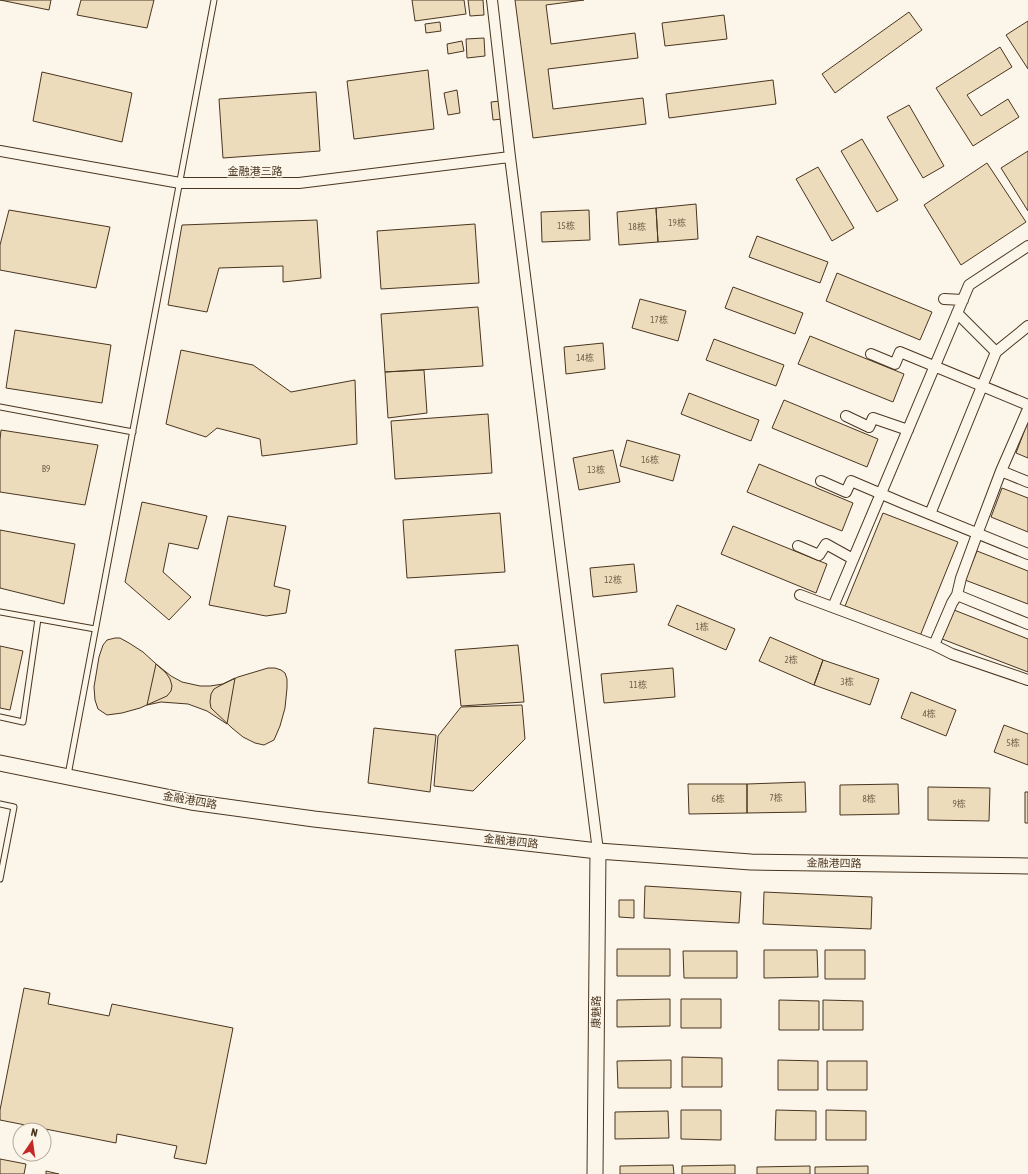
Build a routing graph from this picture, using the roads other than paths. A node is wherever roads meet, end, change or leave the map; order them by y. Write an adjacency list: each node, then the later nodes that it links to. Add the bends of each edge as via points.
1 (214, 0): 5 (lane)
2 (492, 0): 4 (street)
3 (0, 151): 5 (street, 金融港三路)
4 (510, 157): 5 (street, 金融港三路, via 299,183); 43 (street)
5 (180, 183): 20 (lane)
6 (1028, 246): 8 (street, via 969,285)
7 (944, 299): 8 (street)
8 (963, 300): 9 (street)
9 (957, 313): 11 (street); 13 (street)
10 (1028, 326): 11 (street)
11 (996, 352): 14 (street)
12 (870, 354): 13 (street, via 895,364 900,352)
13 (935, 366): 14 (street); 19 (street)
14 (982, 386): 15 (street); 25 (street)
15 (1028, 405)
16 (0, 408): 20 (lane)
17 (1028, 409): 21 (street)
18 (846, 416): 19 (street, via 869,427 873,418)
19 (908, 430): 24 (street)
20 (133, 432): 36 (lane)
21 (1001, 471): 23 (street); 26 (street)
22 (821, 481): 24 (street, via 846,492 851,480)
23 (1028, 482)
24 (881, 494): 25 (street); 29 (street)
25 (930, 514): 26 (street)
26 (977, 534): 28 (street); 31 (street)
27 (798, 546): 29 (street, via 819,555 826,544)
28 (1028, 554)
29 (853, 559): 32 (street)
30 (800, 595): 32 (street)
31 (958, 595): 35 (street); 37 (street)
32 (833, 607): 37 (street)
33 (0, 612): 34 (lane)
34 (38, 619): 36 (lane); 39 (lane, via 23,722)
35 (1028, 624)
36 (95, 629): 41 (lane)
37 (934, 645): 38 (street, via 952,654)
38 (1028, 680)
39 (0, 717)
40 (0, 763): 41 (street, 金融港四路)
41 (68, 776): 43 (street, 金融港四路, via 191,802 314,819)
42 (0, 804): 45 (lane, via 14,807)
43 (598, 851): 44 (street, 金融港四路, via 751,862); 46 (street, 康魅路)
44 (1028, 866)
45 (0, 879)
46 (595, 1174)

